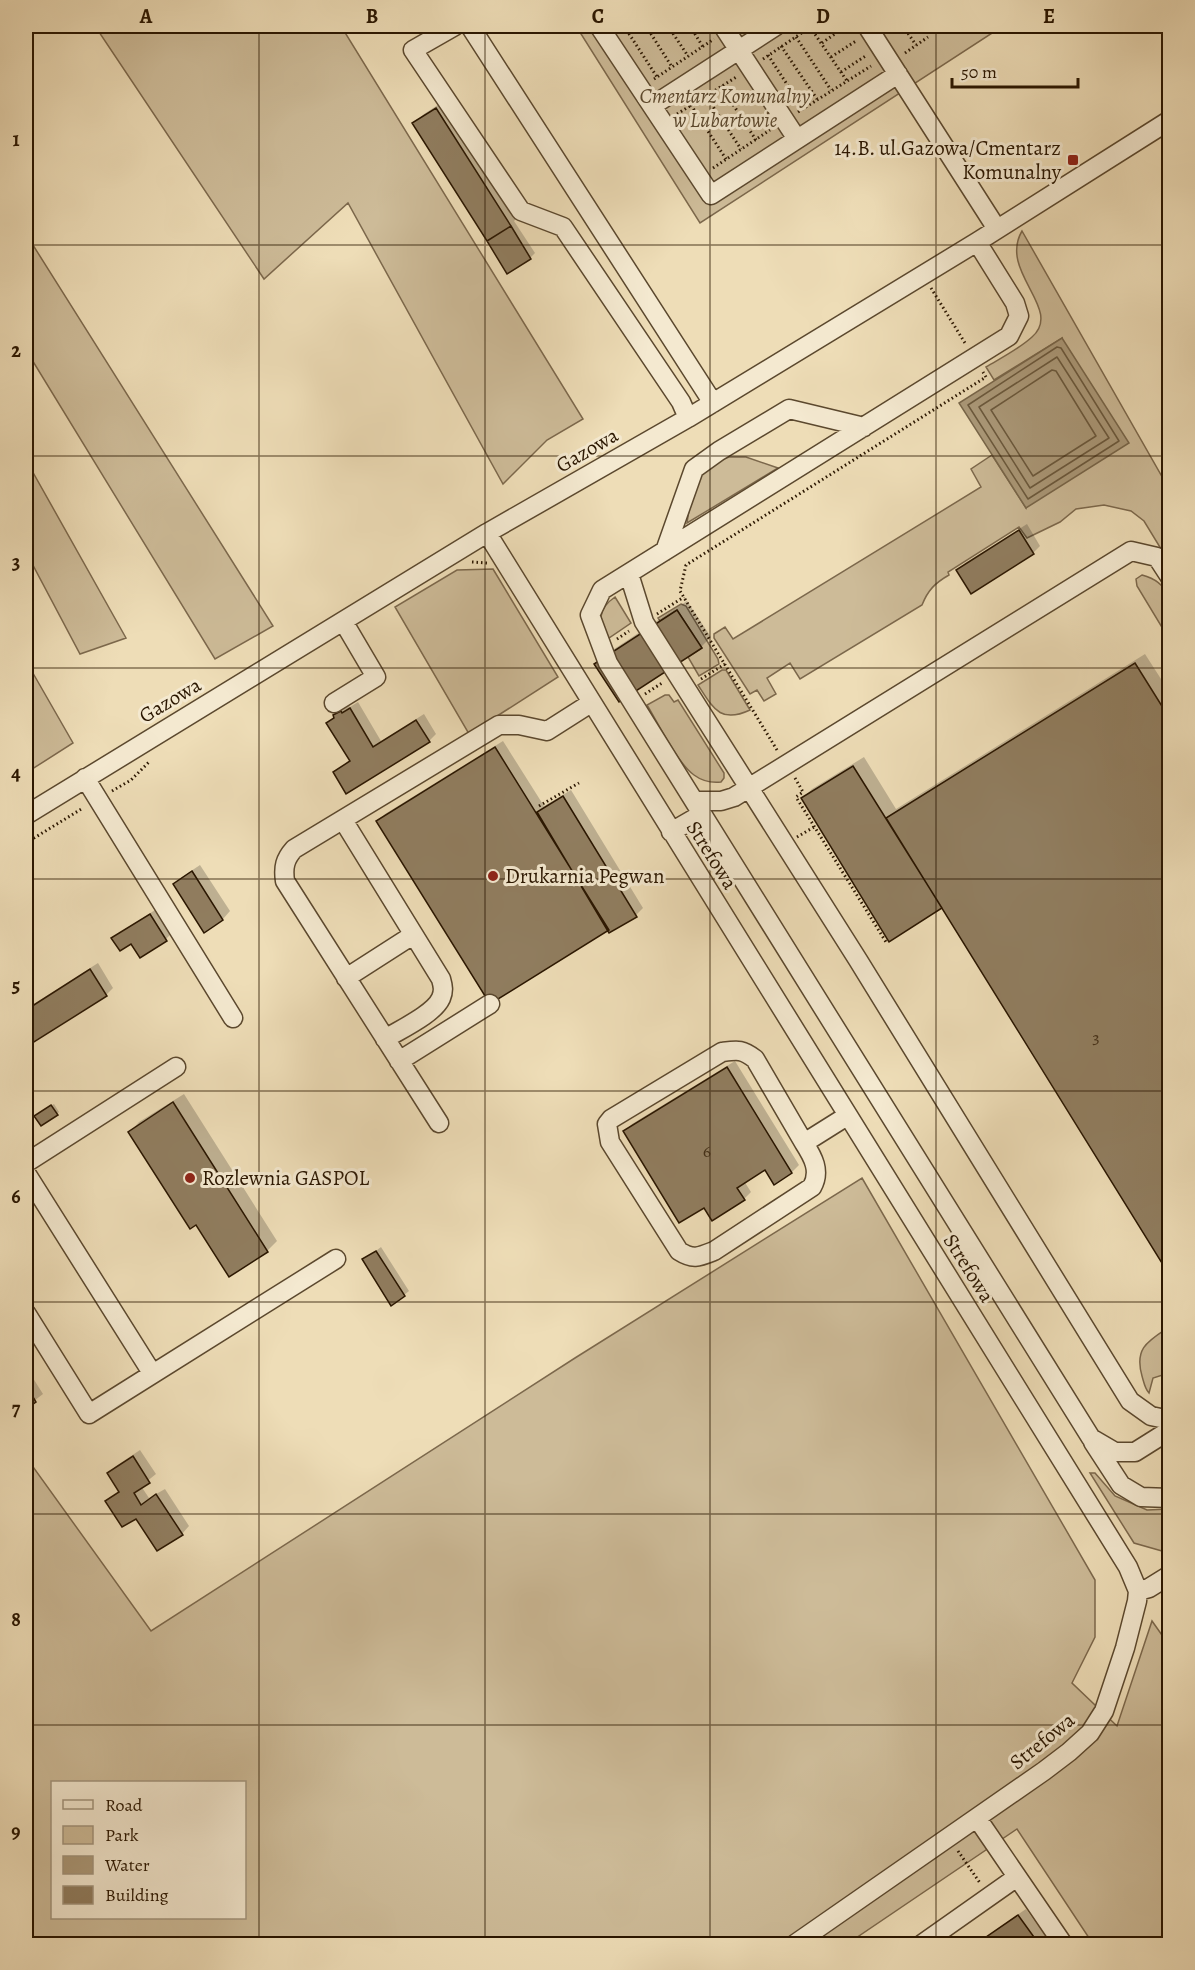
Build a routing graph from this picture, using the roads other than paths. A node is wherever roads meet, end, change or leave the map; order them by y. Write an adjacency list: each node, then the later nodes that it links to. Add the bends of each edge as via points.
1 (455, 26): 15 (street, via 413,50 521,211 562,226)
2 (470, 26): 14 (street)
3 (598, 26): 9 (street)
4 (773, 28): 7 (street)
5 (720, 31): 7 (street)
6 (861, 33): 8 (street)
7 (739, 50): 9 (street); 11 (street)
8 (887, 67): 11 (street); 12 (street)
9 (652, 106): 11 (street, via 711,195)
10 (1170, 120): 12 (street, Gazowa)
11 (797, 139)
12 (997, 229): 13 (street, Gazowa)
13 (976, 242): 14 (street, Gazowa); 16 (street, via 1015,303 1018,316 1009,336)
14 (712, 403): 15 (street, Gazowa)
15 (688, 418): 17 (street, Gazowa)
16 (864, 427): 18 (street); 18 (street, via 789,409 719,451 694,470)
17 (488, 533): 21 (street, Gazowa); 23 (street, Strefowa)
18 (665, 551): 19 (street)
19 (629, 574): 25 (street, via 644,622); 26 (street, via 602,590 590,615 608,663)
20 (1170, 577): 25 (street, via 1157,557 1131,551)
21 (343, 621): 22 (street, via 376,677); 24 (street, Gazowa)
22 (334, 703)
23 (591, 703): 28 (street, via 547,730 499,724); 29 (street, Strefowa)
24 (85, 778): 27 (street, Gazowa); 33 (street)
25 (750, 787): 26 (street, via 734,797); 45 (street, via 1130,1401 1151,1416)
26 (698, 807): 29 (street); 47 (street)
27 (26, 815)
28 (343, 820): 30 (street); 31 (street, via 294,849 283,870 285,880)
29 (671, 832): 37 (street, Strefowa)
30 (413, 935): 31 (street); 34 (street, via 441,979 441,999 430,1011)
31 (346, 978): 34 (street)
32 (490, 1004): 35 (street)
33 (233, 1018)
34 (386, 1039): 35 (street)
35 (399, 1061): 38 (street)
36 (176, 1067): 40 (street)
37 (848, 1116): 39 (street); 50 (street, Strefowa, via 1128,1567)
38 (439, 1123)
39 (804, 1143): 39 (street, via 755,1059 744,1051 722,1052 607,1125 610,1142 679,1251 689,1257 714,1251 812,1187 817,1179 816,1168)
40 (26, 1163)
41 (26, 1173): 44 (street)
42 (336, 1259): 44 (street)
43 (26, 1313): 44 (street, via 89,1414)
44 (152, 1373)
45 (1170, 1420)
46 (1170, 1430): 47 (street, via 1135,1452 1115,1452)
47 (1091, 1438): 48 (street, via 1121,1485 1141,1497)
48 (1170, 1498)
49 (1170, 1575): 50 (street)
50 (1138, 1591): 51 (street, Strefowa, via 1111,1693 1098,1723 1070,1752)
51 (977, 1818): 52 (street); 53 (street, Strefowa)
52 (1017, 1877): 54 (street); 55 (street)
53 (795, 1944)
54 (922, 1944)
55 (1063, 1944)

